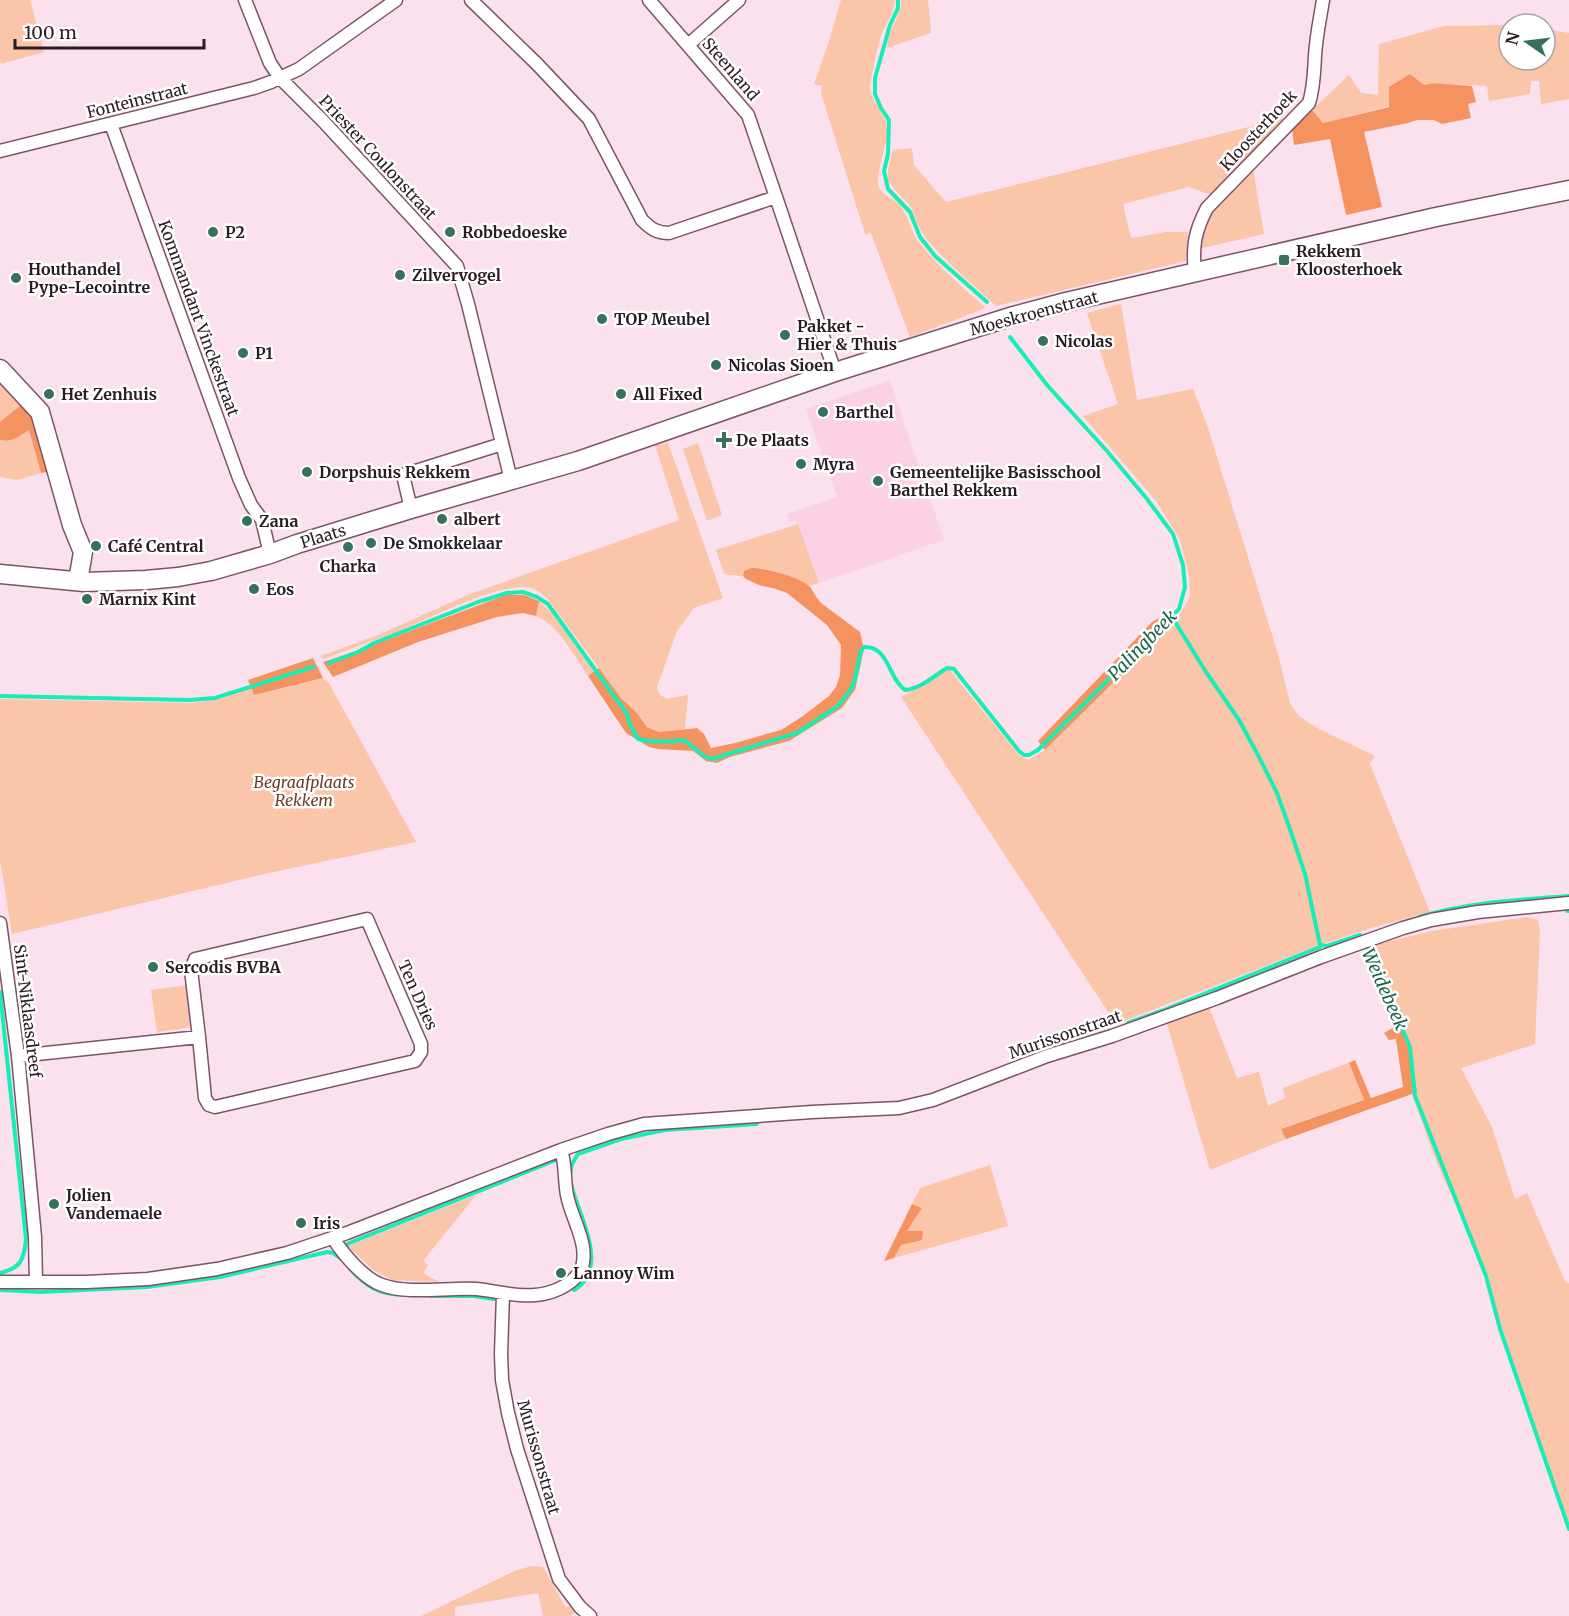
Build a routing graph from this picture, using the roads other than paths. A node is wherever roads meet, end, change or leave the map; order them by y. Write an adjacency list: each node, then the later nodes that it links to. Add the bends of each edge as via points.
1 (245, 0): 8 (street, Priester Coulonstraat)
2 (396, 0): 8 (street, Fonteinstraat, via 299,69)
3 (471, 0): 12 (street, via 589,119 642,220 650,228 669,233)
4 (649, 0): 7 (street, Steenland)
5 (739, 0): 7 (street, Steenland)
6 (1323, 0): 13 (street, Kloosterhoek, via 1309,103 1207,208 1194,238)
7 (688, 45): 12 (street, Steenland, via 748,116)
8 (280, 78): 9 (street, Fonteinstraat); 16 (street, Priester Coulonstraat, via 457,266)
9 (111, 124): 10 (street, Fonteinstraat); 19 (street, Kommandant Vinckestraat, via 239,478 250,505 262,520)
10 (0, 152)
11 (1569, 190): 13 (main road, Moeskroenstraat)
12 (776, 197): 15 (street)
13 (1195, 273): 15 (main road, Moeskroenstraat, via 1021,314)
14 (0, 369): 21 (main road, via 40,412 72,525 73,569)
15 (835, 372): 17 (main road, Moeskroenstraat, via 578,461)
16 (502, 444): 17 (street, Priester Coulonstraat); 18 (street, via 403,475)
17 (511, 480): 18 (main road, Plaats)
18 (411, 509): 19 (main road, Plaats)
19 (270, 554): 21 (main road, via 178,577)
20 (0, 574): 21 (main road)
21 (81, 578)
22 (1569, 903): 26 (street, Murissonstraat, via 1478,912 1403,928 933,1100 899,1108 644,1124)
23 (0, 923): 25 (street, Sint-Niklaasdreef)
24 (199, 1037): 24 (street, Ten Dries, via 205,1098 215,1107 415,1061 421,1052 421,1044 367,919 195,959 191,970); 25 (street)
25 (18, 1056): 29 (street, Sint-Niklaasdreef)
26 (561, 1150): 27 (street, Murissonstraat); 30 (street, via 567,1195 583,1245 580,1272 568,1285 551,1292)
27 (333, 1238): 29 (street, Murissonstraat, via 217,1269 148,1279); 30 (street, via 370,1280 380,1285 396,1289 477,1289)
28 (0, 1282): 29 (street, Murissonstraat)
29 (36, 1282)
30 (503, 1294): 31 (street, Murissonstraat, via 501,1363 508,1413 559,1579)
31 (590, 1616)

